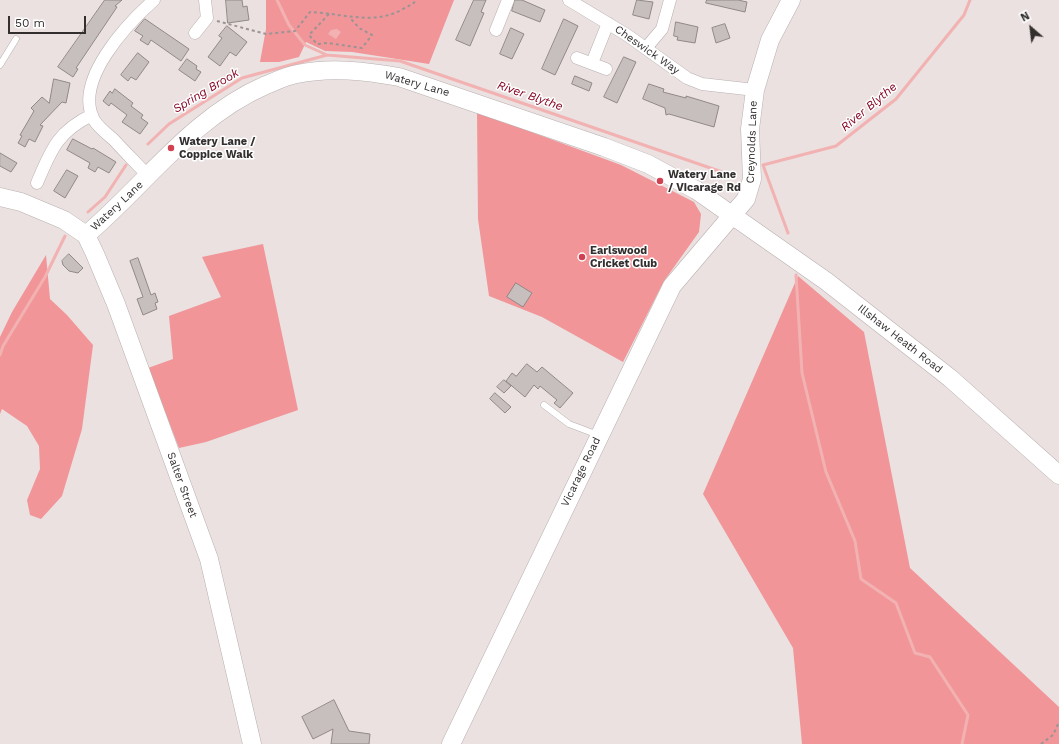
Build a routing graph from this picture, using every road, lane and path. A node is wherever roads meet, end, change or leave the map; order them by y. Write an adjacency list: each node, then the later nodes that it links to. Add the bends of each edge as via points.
1 (154, 0): 21 (street, via 130,21 116,38 96,73 88,102)
2 (205, 0): 10 (street)
3 (416, 0): 8 (path, via 396,13 374,18)
4 (508, 0): 12 (street)
5 (569, 0): 11 (street, Cheswick Way)
6 (670, 0): 15 (street, via 662,29)
7 (791, 0): 20 (street, Creynolds Lane, via 770,40)
8 (329, 14): 9 (path, via 309,35 312,40 317,44 362,48 372,35 359,28); 10 (path, via 310,12 295,31 266,34)
9 (352, 17)
10 (207, 18): 13 (street)
11 (608, 23): 15 (street, Cheswick Way); 17 (street)
12 (496, 30)
13 (195, 33)
14 (16, 39): 18 (lane)
15 (646, 48): 20 (street, Cheswick Way, via 678,72 702,84)
16 (577, 58): 17 (street)
17 (592, 63): 19 (street)
18 (0, 65)
19 (606, 69)
20 (755, 90): 25 (street, Creynolds Lane, via 750,129 750,190)
21 (92, 115): 22 (street, via 95,122); 23 (street, via 78,122 59,138)
22 (149, 176): 25 (street, Watery Lane, via 183,140 212,116 254,90 296,74 327,70 371,72 399,77 648,164); 26 (street, Watery Lane)
23 (37, 182)
24 (0, 197): 26 (street, via 45,210)
25 (733, 214): 28 (street, Vicarage Road, via 672,286); 29 (street, Illshaw Heath Road, via 826,280 950,378)
26 (86, 235): 31 (street, Salter Street, via 116,304 209,559)
27 (544, 405): 28 (lane, via 568,424)
28 (599, 435): 32 (street, Vicarage Road)
29 (1059, 475)
30 (1059, 722): 33 (path, via 1053,735)
31 (252, 744)
32 (451, 744)
33 (1041, 744)

